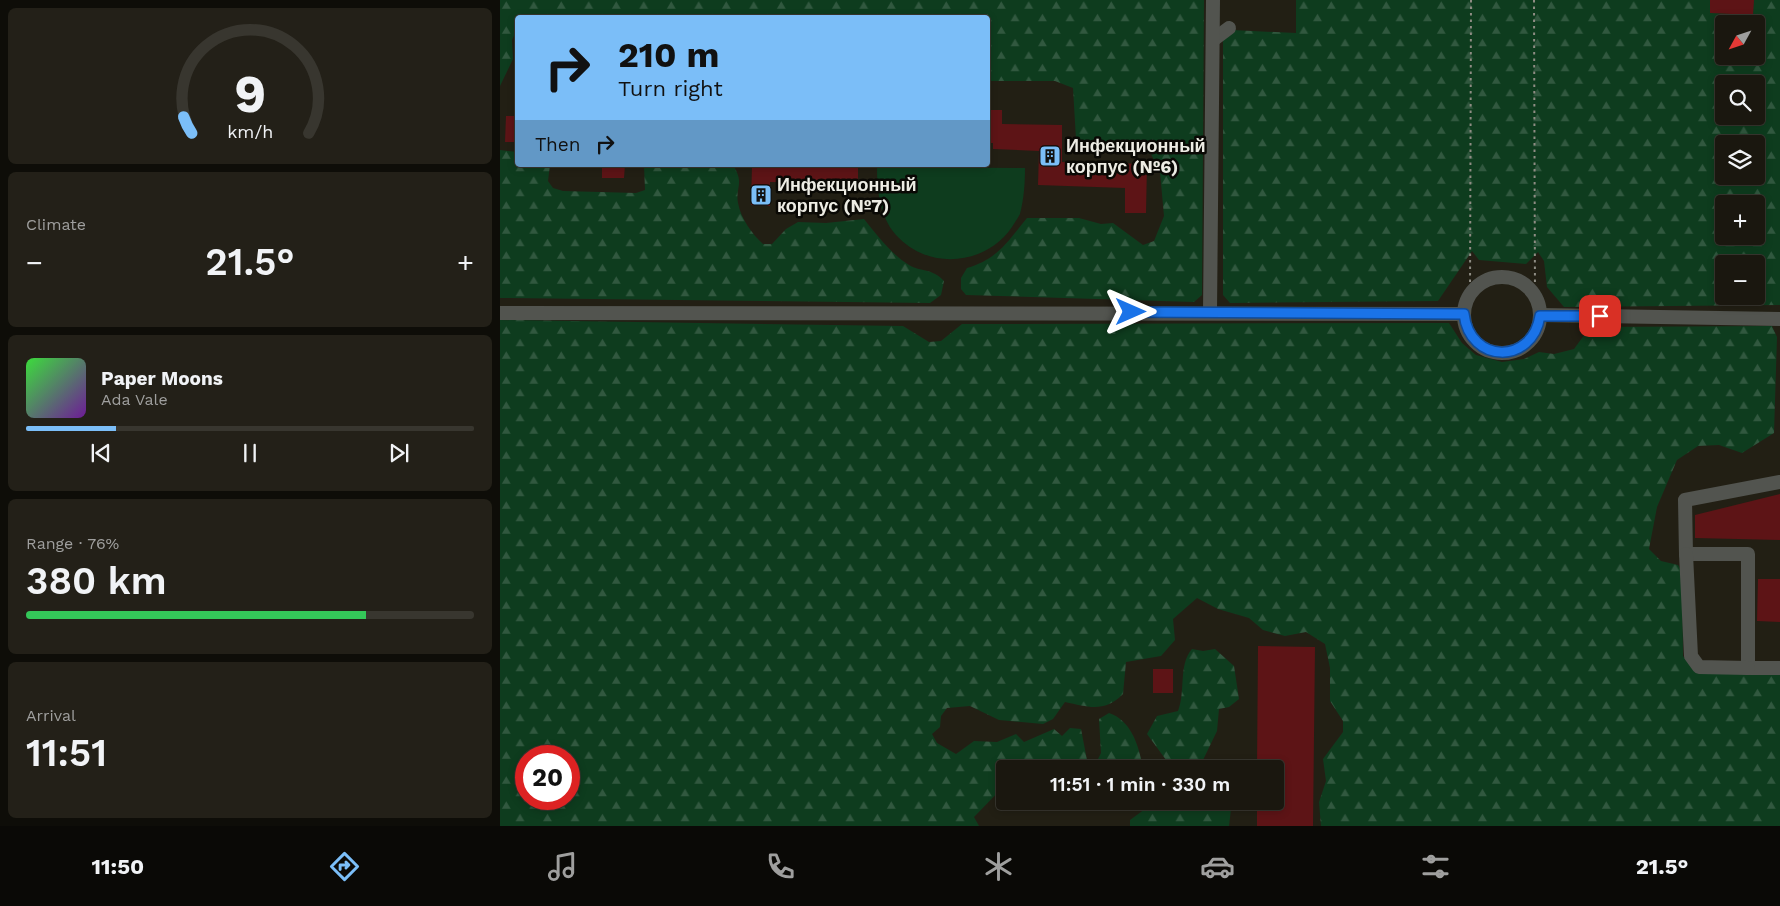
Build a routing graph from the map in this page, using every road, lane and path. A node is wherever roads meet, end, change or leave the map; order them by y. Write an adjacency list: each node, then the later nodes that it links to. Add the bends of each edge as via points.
1 (1213, 0): 5 (lane)
2 (1471, 0): 6 (path)
3 (1534, 0): 7 (path)
4 (1228, 28): 5 (lane)
5 (1213, 40): 9 (lane)
6 (1470, 295): 7 (lane, via 1484,281 1503,277 1522,282); 10 (lane)
7 (1535, 296): 11 (lane)
8 (500, 312): 9 (lane)
9 (1210, 312): 10 (lane)
10 (1464, 314): 11 (lane, via 1475,341 1492,351 1502,352 1528,342 1539,325)
11 (1540, 316): 12 (lane)
12 (1780, 319)
13 (1780, 482): 14 (lane, via 1685,500)
14 (1686, 554): 15 (lane, via 1691,656 1700,667); 15 (lane, via 1748,554)
15 (1748, 668): 16 (lane)
16 (1780, 668)

